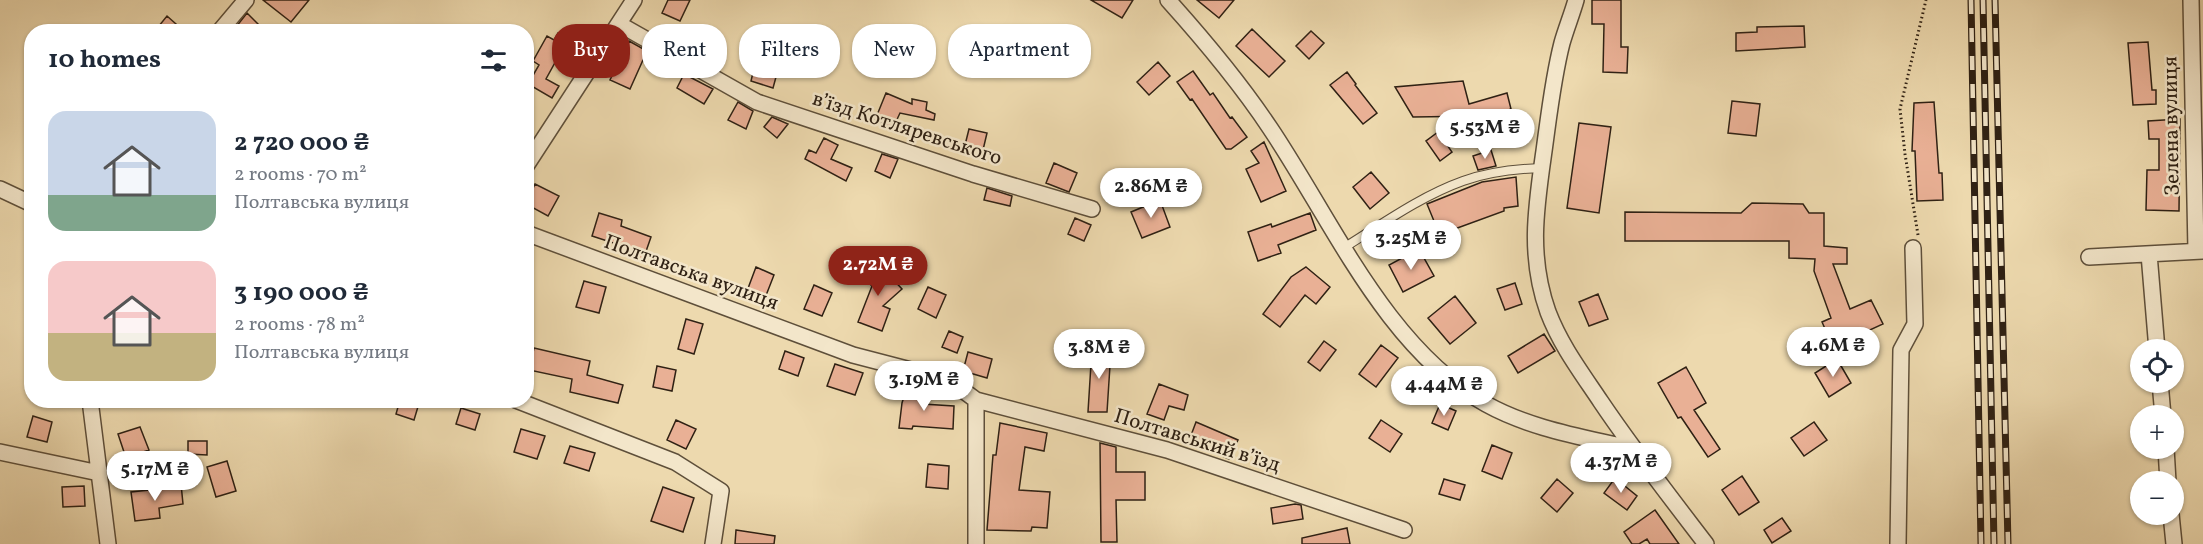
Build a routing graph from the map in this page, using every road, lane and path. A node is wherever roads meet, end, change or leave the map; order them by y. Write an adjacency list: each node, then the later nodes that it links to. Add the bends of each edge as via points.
1 (246, 0): 7 (street)
2 (633, 0): 8 (street)
3 (1168, 0): 17 (street, via 1269,126)
4 (1576, 0): 12 (street, via 1562,44)
5 (1926, 0): 18 (path, via 1900,109 1918,236)
6 (2191, 0): 19 (street, Зелена вулиця)
7 (226, 24)
8 (619, 24)
9 (630, 30): 15 (street, в’їзд Котляревського, via 757,102)
10 (584, 78): 11 (street)
11 (534, 154)
12 (1541, 168): 17 (lane, via 1521,168 1462,181); 26 (street, via 1534,217 1535,249 1548,310 1575,366)
13 (0, 189): 14 (street)
14 (24, 200)
15 (1092, 209)
16 (534, 236): 23 (street, Полтавська вулиця, via 853,355 949,381)
17 (1345, 247): 26 (street, via 1379,303 1420,352 1485,404 1523,422)
18 (1913, 248): 35 (street, via 1915,324 1901,350)
19 (2199, 251): 20 (street)
20 (2149, 254): 21 (street); 22 (street)
21 (2089, 257)
22 (2156, 339)
23 (976, 400): 30 (street, Полтавський в’їзд, via 1167,450); 33 (street)
24 (534, 407): 32 (street, via 675,462 721,491)
25 (91, 408): 28 (street)
26 (1633, 448): 34 (street)
27 (0, 452): 28 (street)
28 (99, 473): 31 (street)
29 (2172, 525): 36 (street)
30 (1404, 530)
31 (108, 544)
32 (713, 544)
33 (976, 544)
34 (1707, 544)
35 (1898, 544)
36 (2174, 544)

